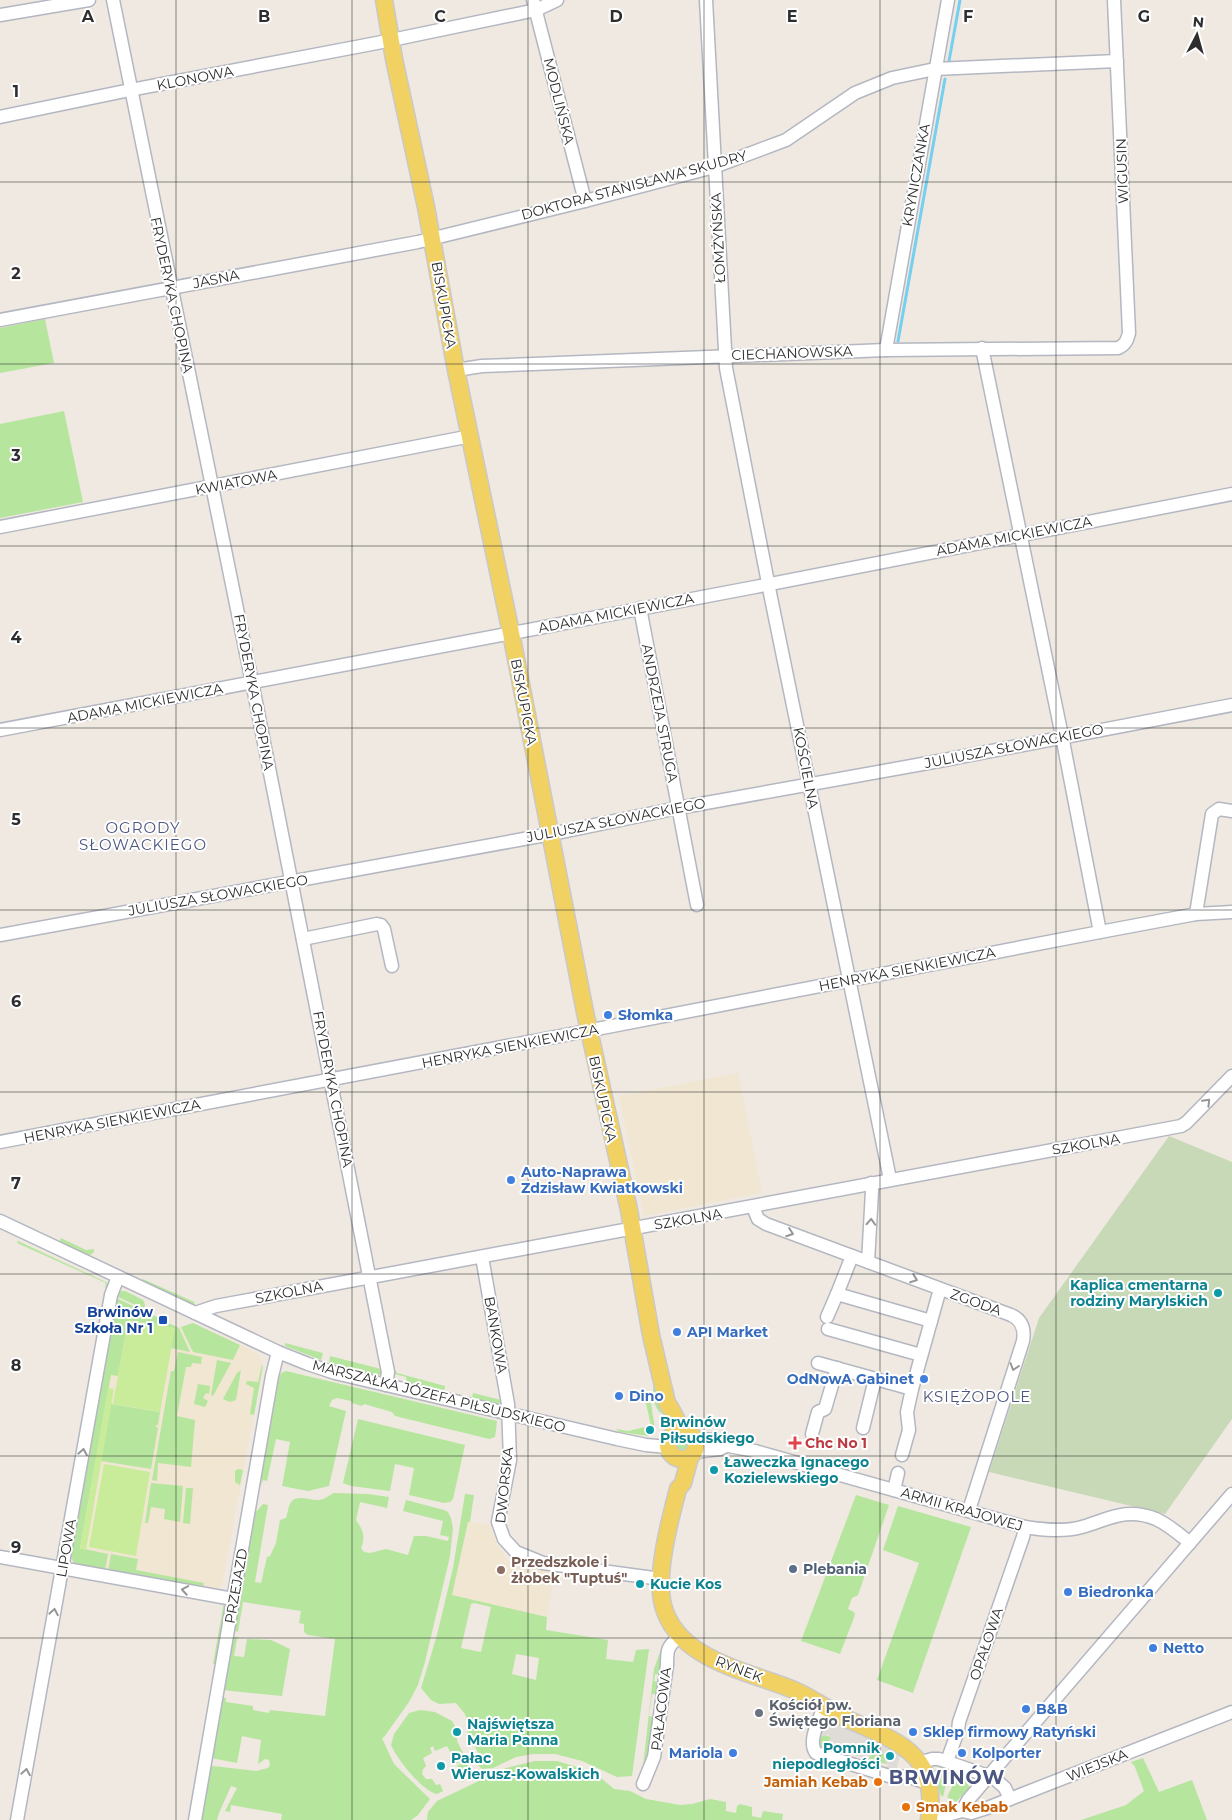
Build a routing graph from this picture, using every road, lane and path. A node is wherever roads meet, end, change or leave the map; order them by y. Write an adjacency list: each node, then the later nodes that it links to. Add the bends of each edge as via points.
1 (89, 0): 9 (street)
2 (113, 0): 13 (street, FRYDERYKA CHOPINA)
3 (384, 0): 10 (main road, BISKUPICKA)
4 (557, 0): 8 (street, KLONOWA)
5 (706, 0): 15 (street, ŁOMŻYŃSKA)
6 (948, 0): 12 (street, KRYNICZANKA)
7 (1114, 0): 11 (street, WIGUSIN)
8 (534, 5): 10 (street, KLONOWA); 16 (street, MODLIŃSKA)
9 (0, 15)
10 (390, 40): 13 (street, KLONOWA); 17 (main road, BISKUPICKA)
11 (1117, 61): 12 (street, DOKTORA STANISŁAWA SKUDRY); 20 (street, WIGUSIN, via 1129,334)
12 (935, 69): 15 (street, DOKTORA STANISŁAWA SKUDRY, via 876,83 855,93 786,140); 22 (street, KRYNICZANKA)
13 (130, 90): 14 (street, KLONOWA); 18 (street, FRYDERYKA CHOPINA)
14 (0, 117)
15 (714, 166): 16 (street, DOKTORA STANISŁAWA SKUDRY); 23 (street, ŁOMŻYŃSKA)
16 (585, 201): 17 (street, DOKTORA STANISŁAWA SKUDRY)
17 (432, 238): 18 (street, JASNA); 24 (main road, BISKUPICKA)
18 (171, 288): 19 (street, JASNA); 26 (street, FRYDERYKA CHOPINA)
19 (0, 320)
20 (1126, 342): 21 (street, CIECHANOWSKA, via 1118,348)
21 (982, 348): 22 (street, CIECHANOWSKA); 29 (street)
22 (886, 350): 23 (street, CIECHANOWSKA)
23 (725, 356): 24 (street, CIECHANOWSKA, via 482,366); 30 (street, KOŚCIELNA)
24 (456, 370): 25 (main road, BISKUPICKA)
25 (471, 436): 26 (street, KWIATOWA); 32 (main road, BISKUPICKA)
26 (212, 486): 28 (street, KWIATOWA); 33 (street, FRYDERYKA CHOPINA)
27 (1232, 494): 29 (street, ADAMA MICKIEWICZA)
28 (0, 527)
29 (1020, 534): 30 (street, ADAMA MICKIEWICZA); 36 (street)
30 (768, 584): 31 (street, ADAMA MICKIEWICZA); 37 (street, KOŚCIELNA)
31 (640, 608): 32 (street, ADAMA MICKIEWICZA); 38 (street, ANDRZEJA STRUGA)
32 (511, 633): 33 (street, ADAMA MICKIEWICZA); 40 (main road, BISKUPICKA)
33 (252, 682): 35 (street, ADAMA MICKIEWICZA); 41 (street, FRYDERYKA CHOPINA)
34 (1232, 705): 36 (street, JULIUSZA SŁOWACKIEGO)
35 (0, 730)
36 (1062, 736): 37 (street, JULIUSZA SŁOWACKIEGO); 45 (street)
37 (810, 784): 38 (street, JULIUSZA SŁOWACKIEGO); 49 (street, KOŚCIELNA)
38 (678, 808): 40 (street, JULIUSZA SŁOWACKIEGO); 42 (street, ANDRZEJA STRUGA)
39 (1232, 810): 44 (street, via 1219,808 1212,814)
40 (551, 834): 41 (street, JULIUSZA SŁOWACKIEGO); 50 (main road, BISKUPICKA)
41 (292, 882): 46 (street, JULIUSZA SŁOWACKIEGO); 47 (street, FRYDERYKA CHOPINA)
42 (698, 905)
43 (1232, 912): 44 (street, HENRYKA SIENKIEWICZA)
44 (1196, 914): 45 (street, HENRYKA SIENKIEWICZA)
45 (1100, 932): 49 (street, HENRYKA SIENKIEWICZA)
46 (0, 935)
47 (303, 939): 48 (street, via 381,925); 52 (street, FRYDERYKA CHOPINA)
48 (392, 966)
49 (850, 981): 50 (street, HENRYKA SIENKIEWICZA); 54 (street, KOŚCIELNA)
50 (589, 1031): 52 (street, HENRYKA SIENKIEWICZA); 58 (main road, BISKUPICKA)
51 (1232, 1076): 54 (street, SZKOLNA, one-way to 51, via 1181,1126)
52 (331, 1080): 53 (street, HENRYKA SIENKIEWICZA); 63 (street, FRYDERYKA CHOPINA)
53 (0, 1142)
54 (890, 1180): 55 (street, SZKOLNA)
55 (871, 1183): 56 (street, SZKOLNA); 61 (street, one-way to 55)
56 (753, 1207): 58 (street, SZKOLNA); 59 (street, ZGODA, one-way to 59, via 758,1219 766,1224)
57 (0, 1222): 62 (street, MARSZAŁKA JÓZEFA PIŁSUDSKIEGO)
58 (632, 1229): 60 (street, SZKOLNA); 78 (main road, BISKUPICKA, via 667,1403 676,1420)
59 (852, 1256): 61 (street, ZGODA); 65 (street)
60 (482, 1257): 63 (street, SZKOLNA); 75 (street, BANKOWA)
61 (868, 1262): 64 (street, ZGODA, one-way to 64)
62 (118, 1277): 66 (street, MARSZAŁKA JÓZEFA PIŁSUDSKIEGO); 87 (street, LIPOWA, one-way to 62, via 111,1295)
63 (370, 1277): 66 (street, SZKOLNA, via 216,1306); 73 (street, FRYDERYKA CHOPINA, via 388,1372)
64 (940, 1289): 67 (street); 83 (street, ZGODA, one-way to 83, via 1016,1317 1024,1329 1023,1341)
65 (837, 1294): 67 (street); 69 (street, via 827,1323)
66 (195, 1313): 68 (street, MARSZAŁKA JÓZEFA PIŁSUDSKIEGO)
67 (931, 1321): 69 (street)
68 (278, 1352): 73 (street, MARSZAŁKA JÓZEFA PIŁSUDSKIEGO, via 308,1364); 89 (street, PRZEJAZD)
69 (921, 1354): 74 (street)
70 (818, 1363): 71 (street)
71 (837, 1368): 72 (street); 77 (street, via 825,1409 818,1412)
72 (875, 1379): 74 (street); 76 (street)
73 (386, 1385): 75 (street, MARSZAŁKA JÓZEFA PIŁSUDSKIEGO)
74 (912, 1389): 79 (street)
75 (508, 1413): 78 (street, MARSZAŁKA JÓZEFA PIŁSUDSKIEGO, via 646,1445); 88 (street, DWORSKA, via 510,1460 498,1522 507,1544 523,1556 543,1563)
76 (863, 1428)
77 (812, 1434)
78 (682, 1446): 81 (street, ARMII KRAJOWEJ, via 720,1449 729,1446 755,1451); 88 (main road, BISKUPICKA, via 675,1481 678,1489)
79 (902, 1454)
80 (898, 1473): 81 (street)
81 (894, 1490): 83 (street, ARMII KRAJOWEJ)
82 (1232, 1494): 85 (street)
83 (969, 1510): 84 (street, ARMII KRAJOWEJ)
84 (1025, 1527): 85 (street, ARMII KRAJOWEJ, via 1065,1530 1115,1515 1133,1514 1165,1523); 94 (street, OPAŁOWA)
85 (1190, 1543): 96 (street)
86 (0, 1557): 87 (street)
87 (62, 1568): 89 (street, one-way to 87); 102 (street, LIPOWA, one-way to 87)
88 (661, 1579): 90 (main road, BISKUPICKA)
89 (233, 1599): 103 (street, PRZEJAZD)
90 (667, 1616): 91 (main road, RYNEK)
91 (679, 1636): 92 (main road, RYNEK, via 708,1657 795,1691); 98 (street, PAŁACOWA, via 667,1651 654,1757)
92 (824, 1706): 95 (main road, RYNEK, via 900,1744); 97 (street, via 813,1742 816,1753 889,1776 909,1777)
93 (1232, 1712): 99 (street, WIEJSKA)
94 (947, 1761): 95 (street); 96 (street)
95 (919, 1762): 97 (main road, RYNEK)
96 (990, 1776): 99 (street, via 1002,1784); 100 (street)
97 (928, 1783): 101 (main road, RYNEK)
98 (644, 1784)
99 (1010, 1799): 100 (street, WIEJSKA, via 974,1812)
100 (962, 1811): 101 (street, WIEJSKA)
101 (929, 1818)
102 (17, 1820)
103 (195, 1820)

